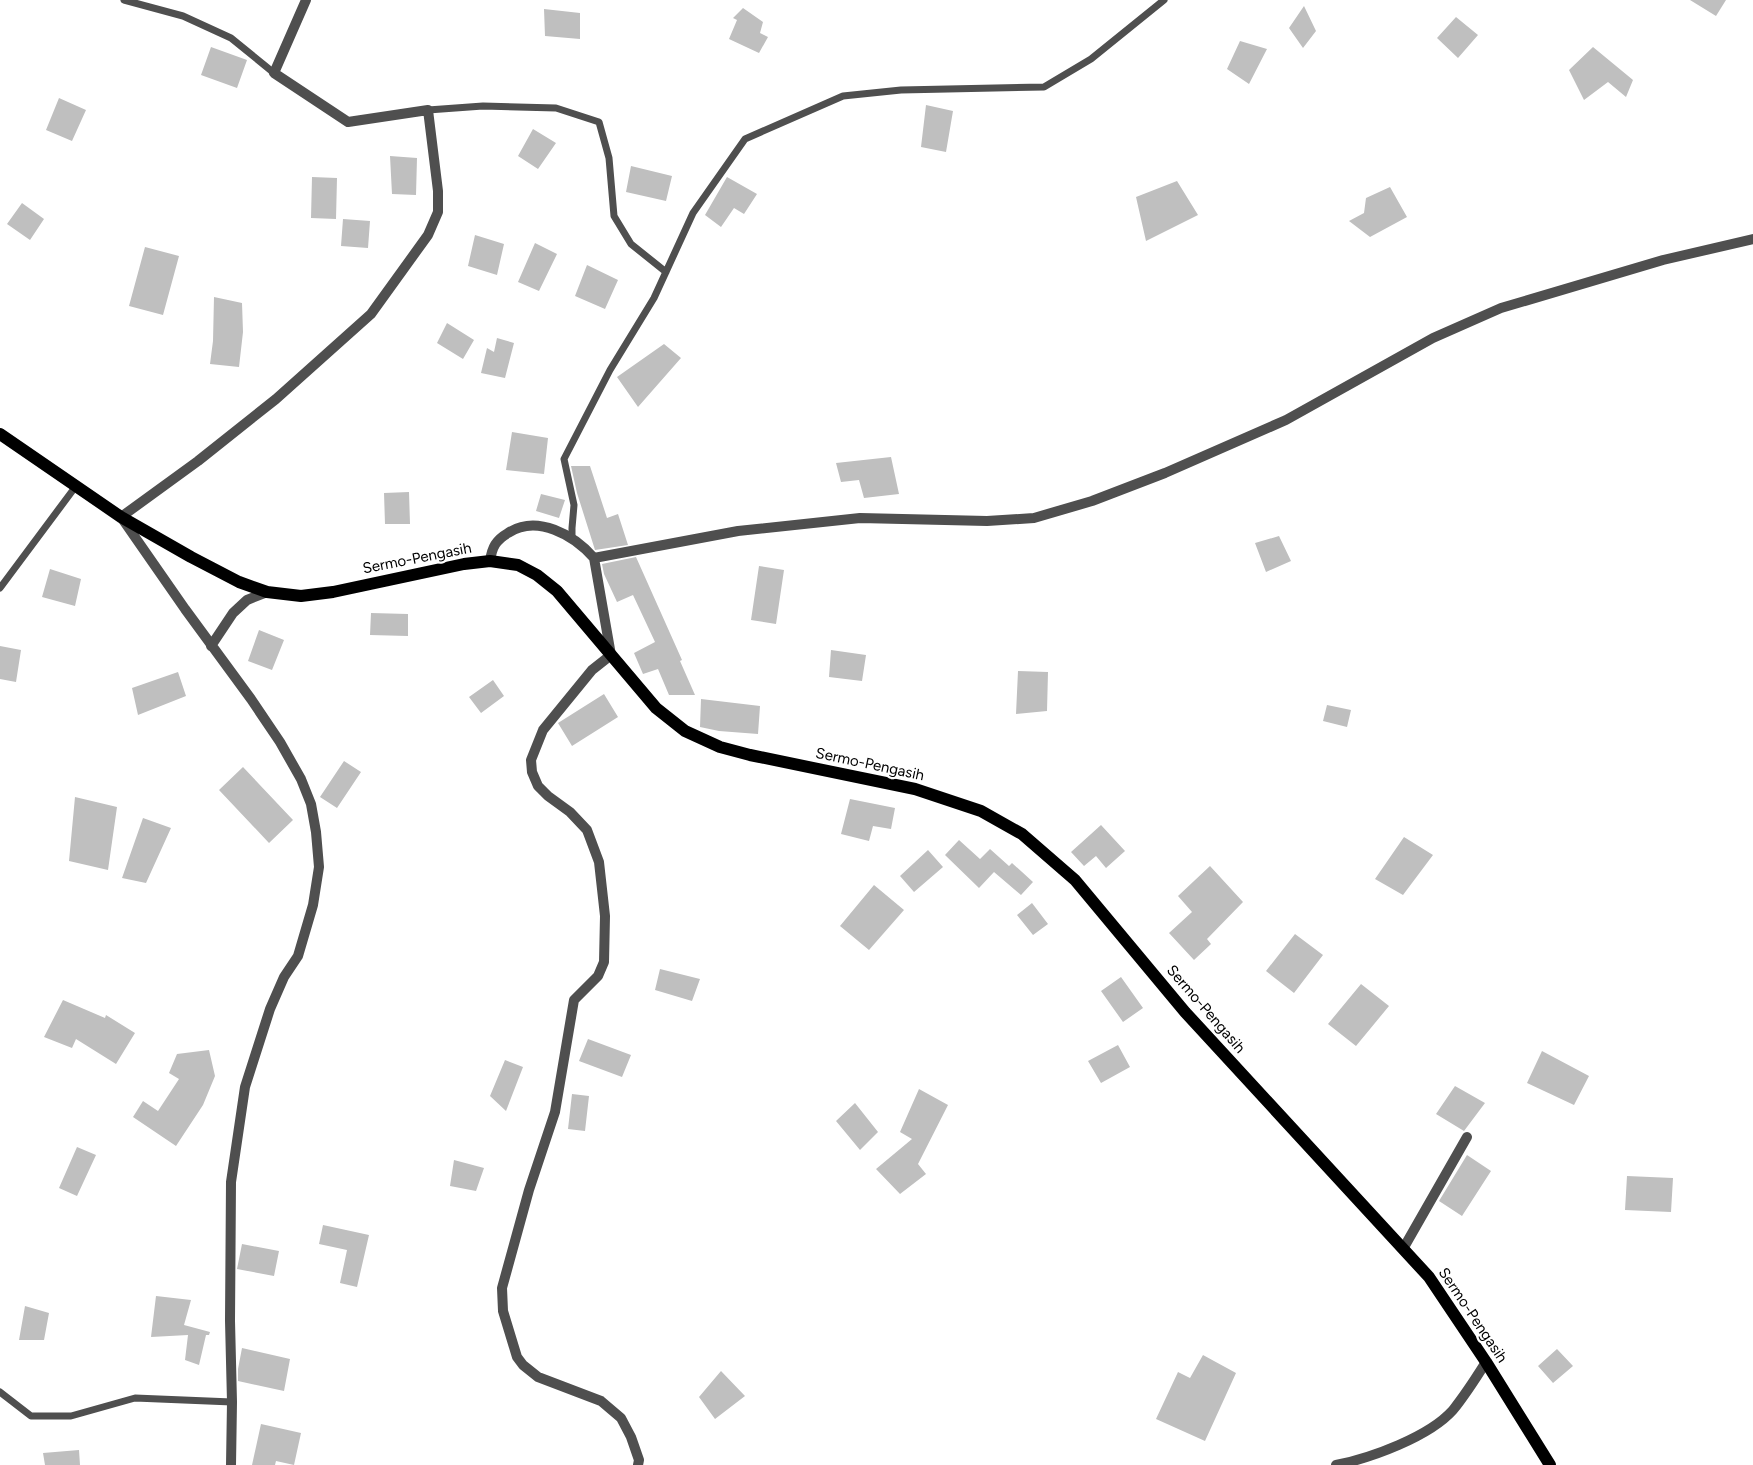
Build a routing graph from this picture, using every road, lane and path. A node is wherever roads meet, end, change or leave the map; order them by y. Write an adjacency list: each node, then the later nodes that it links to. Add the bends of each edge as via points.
1 (124, 0): 4 (lane, via 183,16 231,38)
2 (306, 0): 4 (street)
3 (1164, 0): 7 (lane, via 1091,59 1044,87 901,90 843,96 745,139 693,213)
4 (274, 73): 5 (street, via 348,122)
5 (428, 110): 7 (lane, via 483,106 556,108 599,122 609,158 614,216 631,244); 10 (street, via 438,212 428,235 371,314 276,399)
6 (1753, 239): 12 (street, via 1663,260 1501,308 1433,338 1286,420 1165,473 1092,501 1034,518 988,521 860,518 738,530)
7 (666, 272): 11 (lane, via 564,459 574,505)
8 (0, 434): 9 (main road, Sermo-Pengasih)
9 (76, 486): 10 (main road, Sermo-Pengasih); 14 (lane)
10 (121, 517): 15 (main road, Sermo-Pengasih, via 191,557); 16 (street)
11 (572, 538): 12 (street); 13 (street, via 551,528 532,525 514,529 499,538 492,548)
12 (594, 558): 17 (street)
13 (490, 561): 15 (main road, Sermo-Pengasih, via 333,592 301,596); 17 (main road, Sermo-Pengasih, via 518,565 537,575 557,591)
14 (0, 588)
15 (267, 592): 16 (street, via 247,600 233,613)
16 (211, 646): 22 (street, via 251,699 301,778 311,804 319,867 313,905 298,956 284,977 270,1009 246,1087 231,1182)
17 (612, 655): 19 (main road, Sermo-Pengasih, via 656,708 685,731 720,747 915,789 981,811 1022,834 1076,880 1185,1012); 24 (street, via 592,670 543,730 531,760 538,786 587,830 598,862 605,916 604,962 598,976 574,1000 555,1112 502,1288 503,1311 517,1357 523,1365 538,1377 601,1401 621,1418 639,1460)
18 (1467, 1137): 19 (street)
19 (1403, 1248): 20 (main road, Sermo-Pengasih, via 1429,1277)
20 (1486, 1362): 25 (street, via 1452,1410 1433,1427 1385,1450); 26 (main road, Sermo-Pengasih)
21 (0, 1392): 22 (lane, via 31,1416 71,1416 135,1398)
22 (232, 1402): 23 (street)
23 (231, 1465)
24 (638, 1465)
25 (1336, 1465)
26 (1550, 1465)

